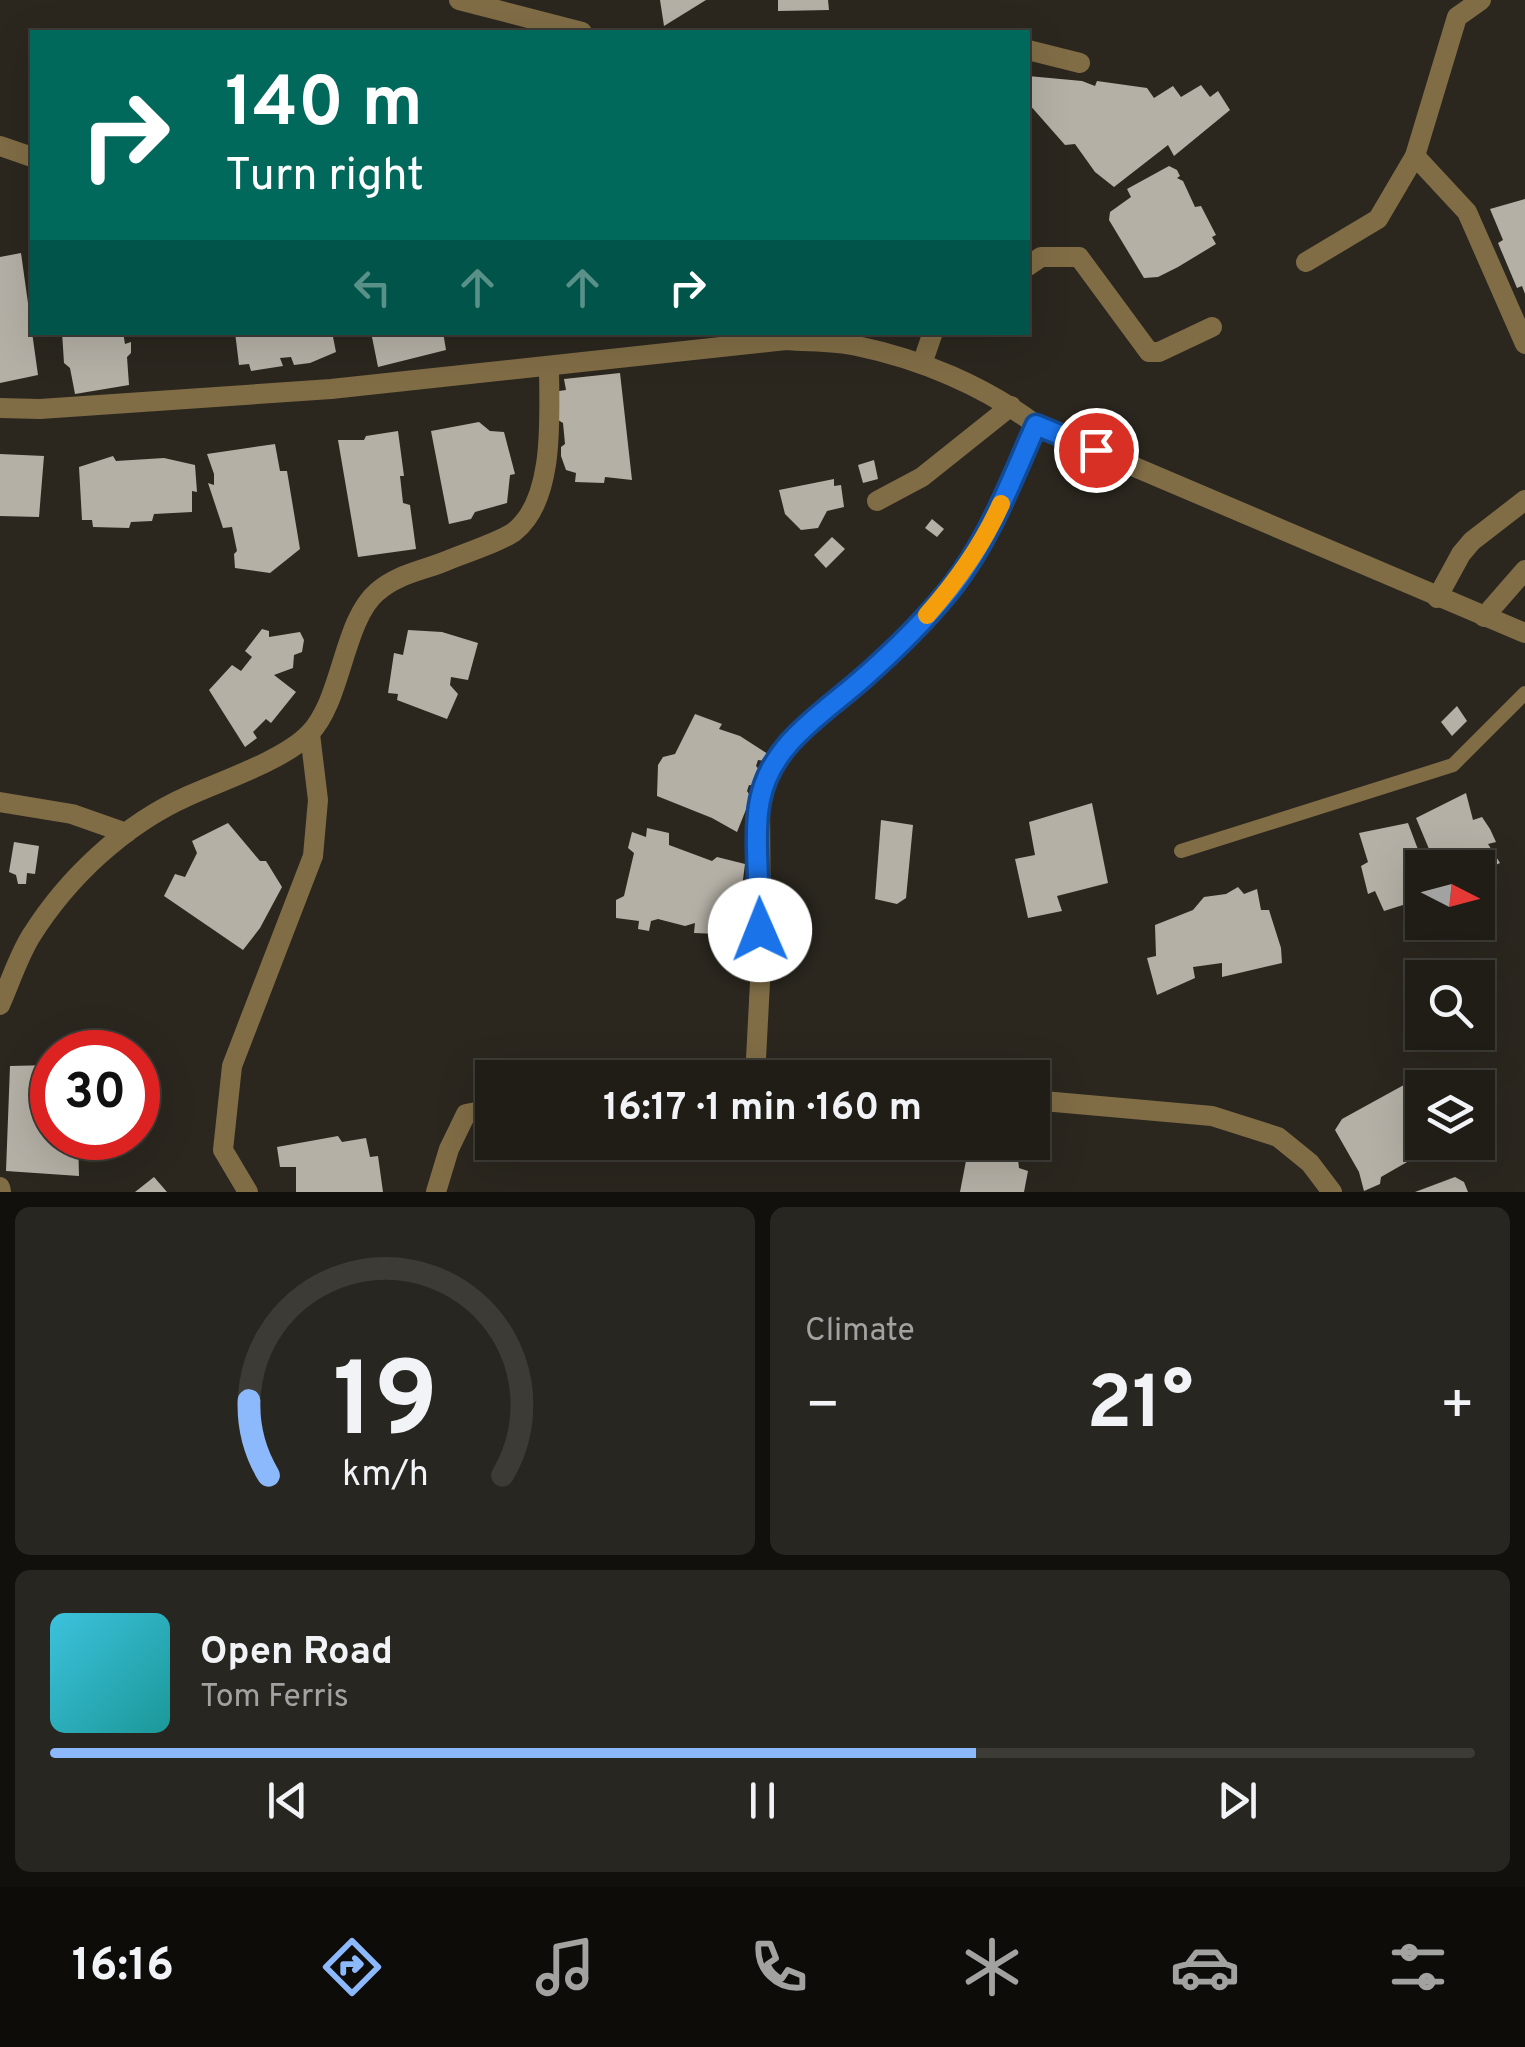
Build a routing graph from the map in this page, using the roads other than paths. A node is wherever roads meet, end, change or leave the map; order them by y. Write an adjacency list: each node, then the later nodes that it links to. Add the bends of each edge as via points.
1 (459, 0): 3 (street)
2 (1481, 0): 8 (street, via 1457,17)
3 (574, 30)
4 (1030, 50): 5 (street)
5 (1080, 63)
6 (0, 146): 7 (street)
7 (30, 156)
8 (1414, 156): 9 (street, via 1378,219); 13 (street, via 1467,212)
9 (1306, 262)
10 (1030, 264): 11 (street, via 1041,256 1078,257 1150,352)
11 (1212, 327)
12 (934, 335): 14 (street)
13 (1525, 344)
14 (922, 364): 15 (street, via 855,345 786,340); 16 (street)
15 (548, 366): 17 (street, via 331,389); 26 (street, via 550,433 542,492 515,532 402,576 374,594)
16 (1011, 406): 18 (street); 20 (street, via 922,477)
17 (0, 408)
18 (1036, 425): 22 (street); 31 (street, via 984,540 951,588 776,759 760,800)
19 (1525, 500): 22 (street, via 1472,541)
20 (877, 501)
21 (1525, 570): 23 (street)
22 (1437, 598): 23 (street)
23 (1484, 617): 24 (street)
24 (1525, 633)
25 (1525, 693): 29 (lane, via 1453,765)
26 (310, 734): 28 (street); 34 (street, via 318,800 313,856 232,1066 224,1150)
27 (0, 802): 28 (street, via 72,814)
28 (126, 833): 30 (street, via 80,874 30,937)
29 (1181, 851)
30 (0, 1005)
31 (756, 1060)
32 (1050, 1102): 36 (street, via 1212,1116 1278,1137 1310,1162)
33 (475, 1112): 35 (street, via 466,1114 449,1148)
34 (248, 1192)
35 (436, 1192)
36 (1332, 1192)

